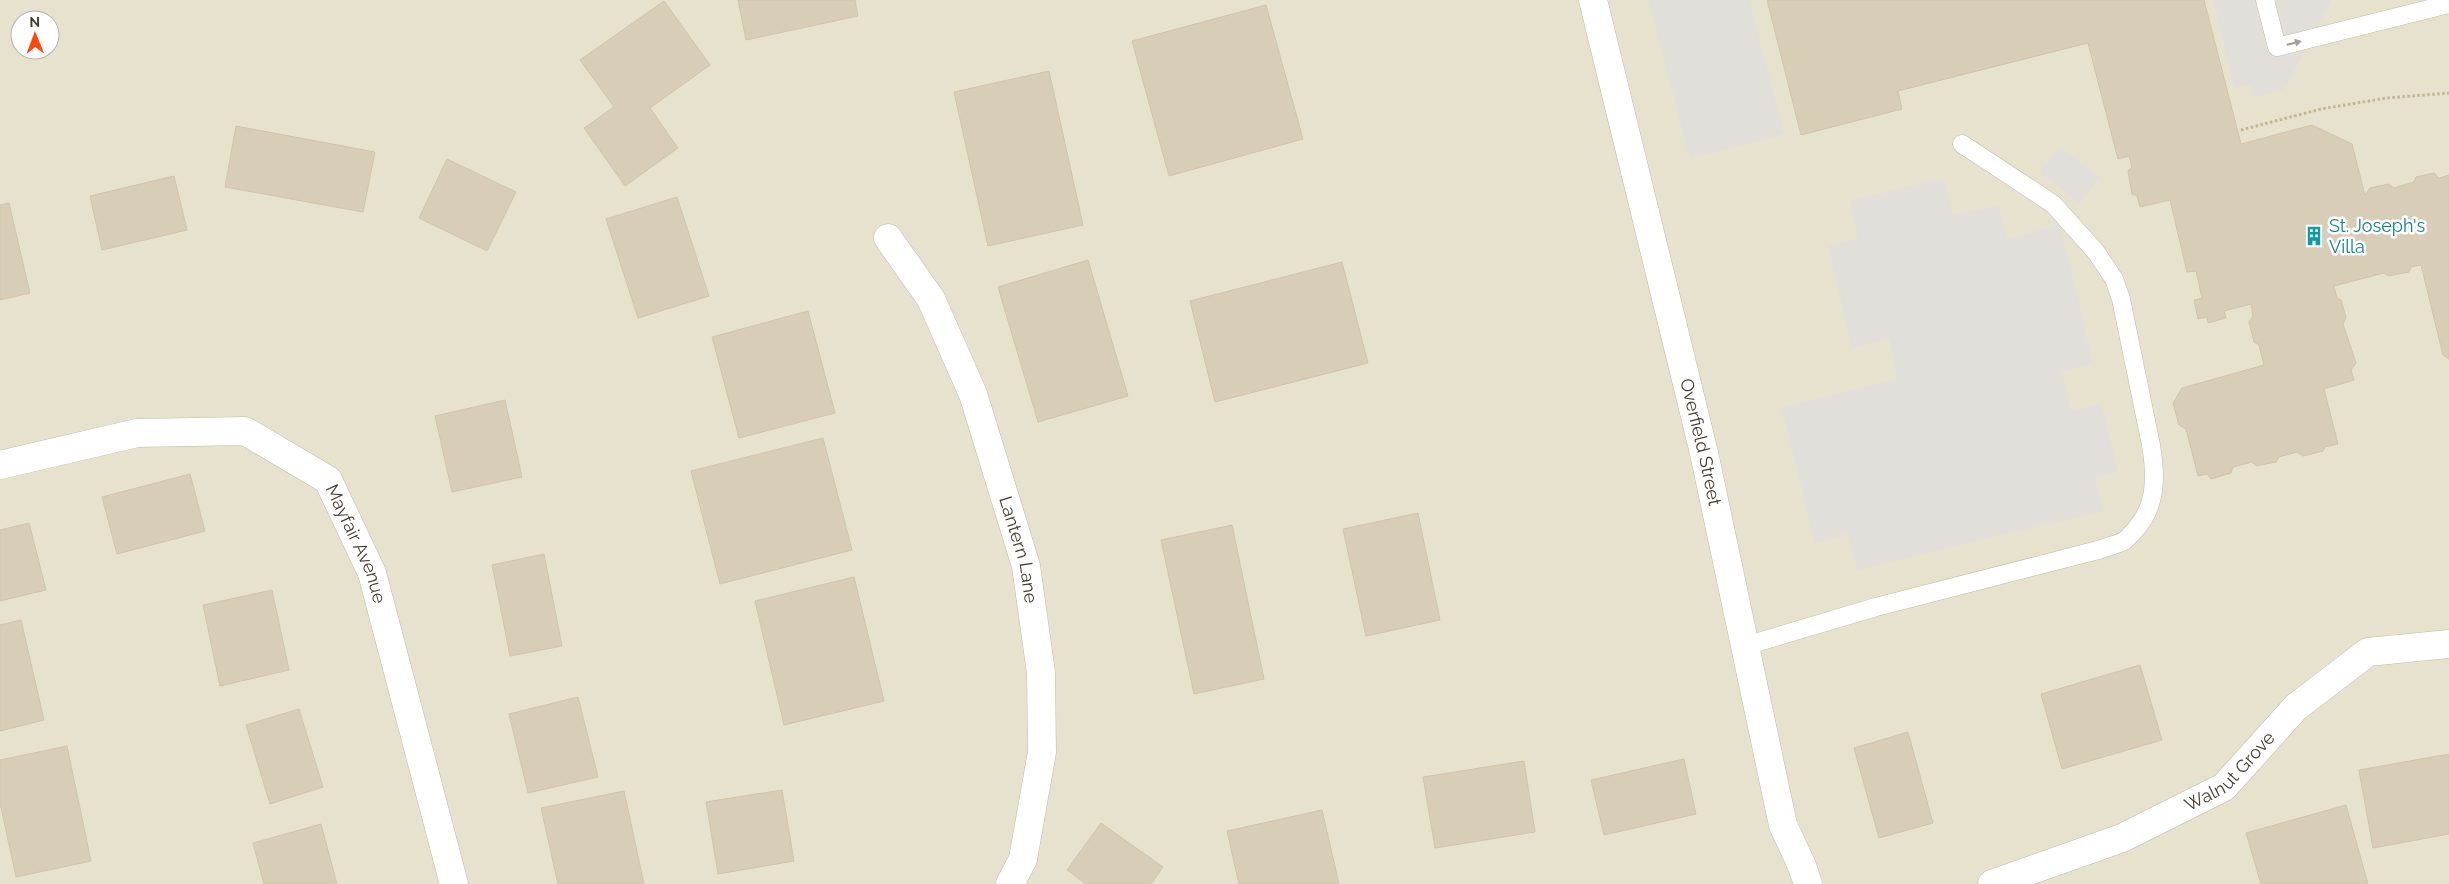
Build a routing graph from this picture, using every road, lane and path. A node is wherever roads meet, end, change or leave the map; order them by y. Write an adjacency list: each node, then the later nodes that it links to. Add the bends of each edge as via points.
1 (1593, 0): 10 (street, Overfield Street, via 1704,453)
2 (2265, 0): 3 (lane, one-way to 3, via 2277,47)
3 (2449, 4)
4 (2449, 93): 5 (path, via 2321,108)
5 (2241, 130)
6 (1962, 144): 10 (lane, via 2054,204 2096,252 2114,279 2121,299 2155,468 2149,509 2126,540 2098,550 1876,607)
7 (888, 238): 12 (street, Lantern Lane, via 931,299 973,394 1026,566 1040,673 1042,752 1023,859)
8 (0, 465): 11 (street, Mayfair Avenue, via 138,433 245,431 328,480 372,573)
9 (2449, 644): 14 (street, Walnut Grove, via 2368,652 2296,707 2224,787 2122,838)
10 (1745, 646): 13 (street, Overfield Street, via 1783,825)
11 (454, 884)
12 (1010, 884)
13 (1808, 884)
14 (1992, 884)

